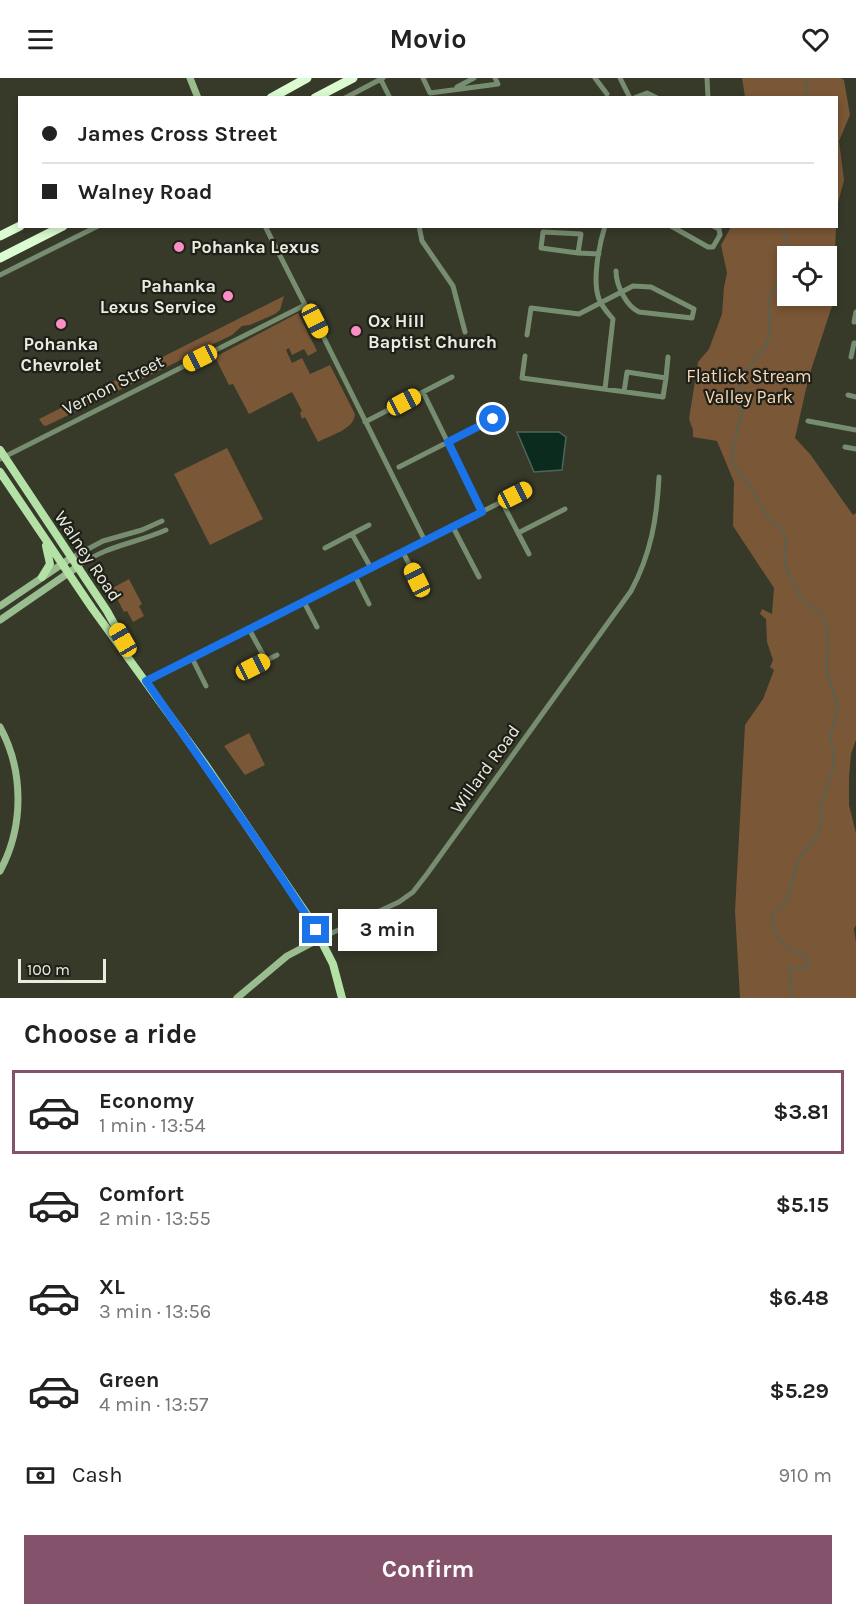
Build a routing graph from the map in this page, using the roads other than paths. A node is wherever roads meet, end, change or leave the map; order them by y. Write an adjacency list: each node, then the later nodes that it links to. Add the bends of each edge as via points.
1 (190, 78): 13 (street)
2 (307, 78): 14 (highway)
3 (353, 78): 15 (highway)
4 (381, 78): 16 (street); 17 (street)
5 (423, 78): 11 (street, via 430,93)
6 (474, 78): 11 (street)
7 (495, 78): 11 (street, via 498,84)
8 (595, 78): 12 (street)
9 (620, 78): 18 (street)
10 (707, 78): 21 (street)
11 (453, 89)
12 (607, 94)
13 (197, 96)
14 (275, 96)
15 (319, 96)
16 (349, 96)
17 (389, 96)
18 (631, 96)
19 (638, 96): 20 (street)
20 (653, 96)
21 (708, 96)
22 (18, 227): 30 (highway)
23 (59, 228): 33 (highway)
24 (94, 228): 35 (street)
25 (266, 228): 38 (street)
26 (419, 228): 41 (street, via 422,241 453,286)
27 (605, 228): 32 (street)
28 (675, 228): 29 (street, via 708,247 713,247 720,235)
29 (717, 228)
30 (0, 236)
31 (578, 253): 31 (street, via 581,234 543,232 541,249); 32 (street)
32 (599, 254): 37 (street, via 596,285)
33 (0, 258)
34 (616, 271): 36 (street)
35 (0, 275)
36 (621, 291): 36 (street, via 633,286 651,287 694,309 692,318 639,312); 37 (street)
37 (600, 302): 42 (street, via 579,314 531,308); 49 (street, via 613,319)
38 (305, 305): 56 (street); 61 (street, Vernon Street)
39 (856, 312): 40 (street)
40 (854, 322)
41 (465, 332)
42 (527, 335)
43 (856, 343): 46 (street)
44 (525, 356): 49 (street, via 522,378)
45 (668, 357): 48 (street)
46 (851, 357)
47 (452, 376): 50 (street)
48 (666, 378): 51 (street, via 663,397); 51 (street, via 627,372)
49 (605, 389): 51 (street)
50 (423, 392): 56 (street); 58 (street)
51 (624, 392)
52 (848, 395): 53 (street)
53 (856, 397)
54 (493, 419): 58 (street)
55 (808, 421): 57 (street)
56 (365, 422): 76 (street)
57 (856, 430)
58 (448, 442): 62 (street); 68 (street)
59 (845, 447): 60 (street)
60 (856, 449)
61 (1, 455): 80 (main road, Walney Road)
62 (399, 467)
63 (0, 472): 75 (main road, Walney Road)
64 (659, 477): 103 (street, Willard Road, via 654,532 631,591 432,867 399,902)
65 (529, 488): 66 (street)
66 (502, 502): 68 (street); 73 (street)
67 (566, 509): 73 (street)
68 (482, 512): 71 (street)
69 (162, 521): 80 (street, via 103,541)
70 (369, 525): 74 (street)
71 (453, 527): 76 (street); 87 (street)
72 (166, 530): 82 (street, via 107,549)
73 (518, 533): 79 (street)
74 (352, 534): 77 (street); 83 (street)
75 (44, 539): 81 (main road, Walney Road); 86 (main road, via 50,563)
76 (425, 541): 78 (street)
77 (325, 548)
78 (403, 552): 83 (street); 88 (street)
79 (529, 554)
80 (71, 558): 81 (street); 82 (main road, Walney Road)
81 (63, 564): 84 (main road, Walney Road); 86 (street)
82 (78, 567): 84 (street); 99 (main road, Walney Road)
83 (371, 568): 85 (street)
84 (69, 573): 92 (street); 99 (main road, Walney Road)
85 (355, 576): 89 (street); 90 (street)
86 (42, 577): 91 (street)
87 (479, 577)
88 (417, 580)
89 (304, 602): 93 (street); 94 (street)
90 (369, 604)
91 (0, 606)
92 (0, 620)
93 (317, 627)
94 (249, 629): 96 (street); 97 (street)
95 (277, 655): 97 (street)
96 (192, 658): 99 (street); 100 (street)
97 (266, 660): 98 (street)
98 (253, 667)
99 (146, 681): 103 (main road, Walney Road)
100 (206, 686)
101 (0, 727): 102 (street, via 15,767 18,800 14,836)
102 (0, 871)
103 (321, 938): 104 (street, Willard Road, via 287,956); 105 (main road, Walney Road)
104 (237, 998)
105 (342, 998)

